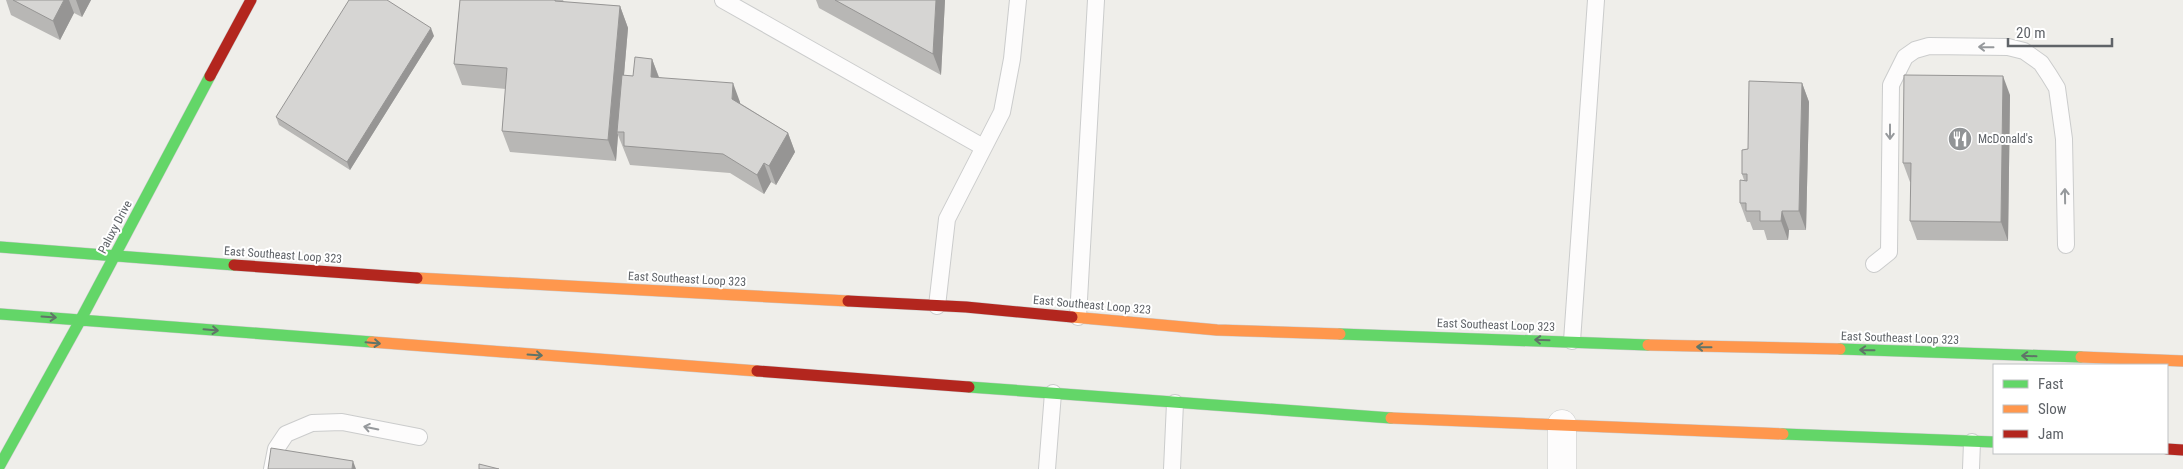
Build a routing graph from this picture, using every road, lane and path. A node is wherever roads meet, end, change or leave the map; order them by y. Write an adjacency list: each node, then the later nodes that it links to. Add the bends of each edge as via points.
1 (251, 0): 9 (main road, Paluxy Drive)
2 (723, 0): 6 (lane)
3 (1018, 0): 6 (lane, via 1012,60 1002,112)
4 (1096, 0): 13 (lane)
5 (1596, 0): 15 (lane)
6 (983, 147): 11 (lane, via 947,219)
7 (2066, 245): 10 (lane, one-way to 10, via 2064,139 2057,88 2041,63 2024,51 2008,47 1929,46 1905,57 1891,85 1889,252)
8 (0, 247): 9 (main road, East Southeast Loop 323)
9 (115, 256): 11 (main road, East Southeast Loop 323, via 377,276); 14 (main road, Paluxy Drive)
10 (1874, 264)
11 (937, 306): 13 (main road, East Southeast Loop 323)
12 (0, 314): 14 (main road, one-way to 14)
13 (1078, 318): 15 (main road, East Southeast Loop 323, one-way to 13, via 1217,330)
14 (81, 319): 17 (main road, one-way to 17); 25 (main road, Paluxy Drive)
15 (1572, 341): 16 (main road, East Southeast Loop 323, one-way to 15)
16 (2183, 361)
17 (1053, 393): 18 (main road); 27 (lane)
18 (1174, 403): 19 (main road, via 1366,417); 28 (lane)
19 (1562, 424): 21 (main road); 29 (street)
20 (418, 437): 26 (lane, one-way to 26, via 342,422 312,423 286,434 276,449)
21 (1972, 442): 22 (main road); 30 (lane)
22 (1993, 442)
23 (2168, 449): 24 (main road)
24 (2183, 450)
25 (0, 465)
26 (272, 469)
27 (1047, 469)
28 (1172, 469)
29 (1562, 469)
30 (1970, 469)

